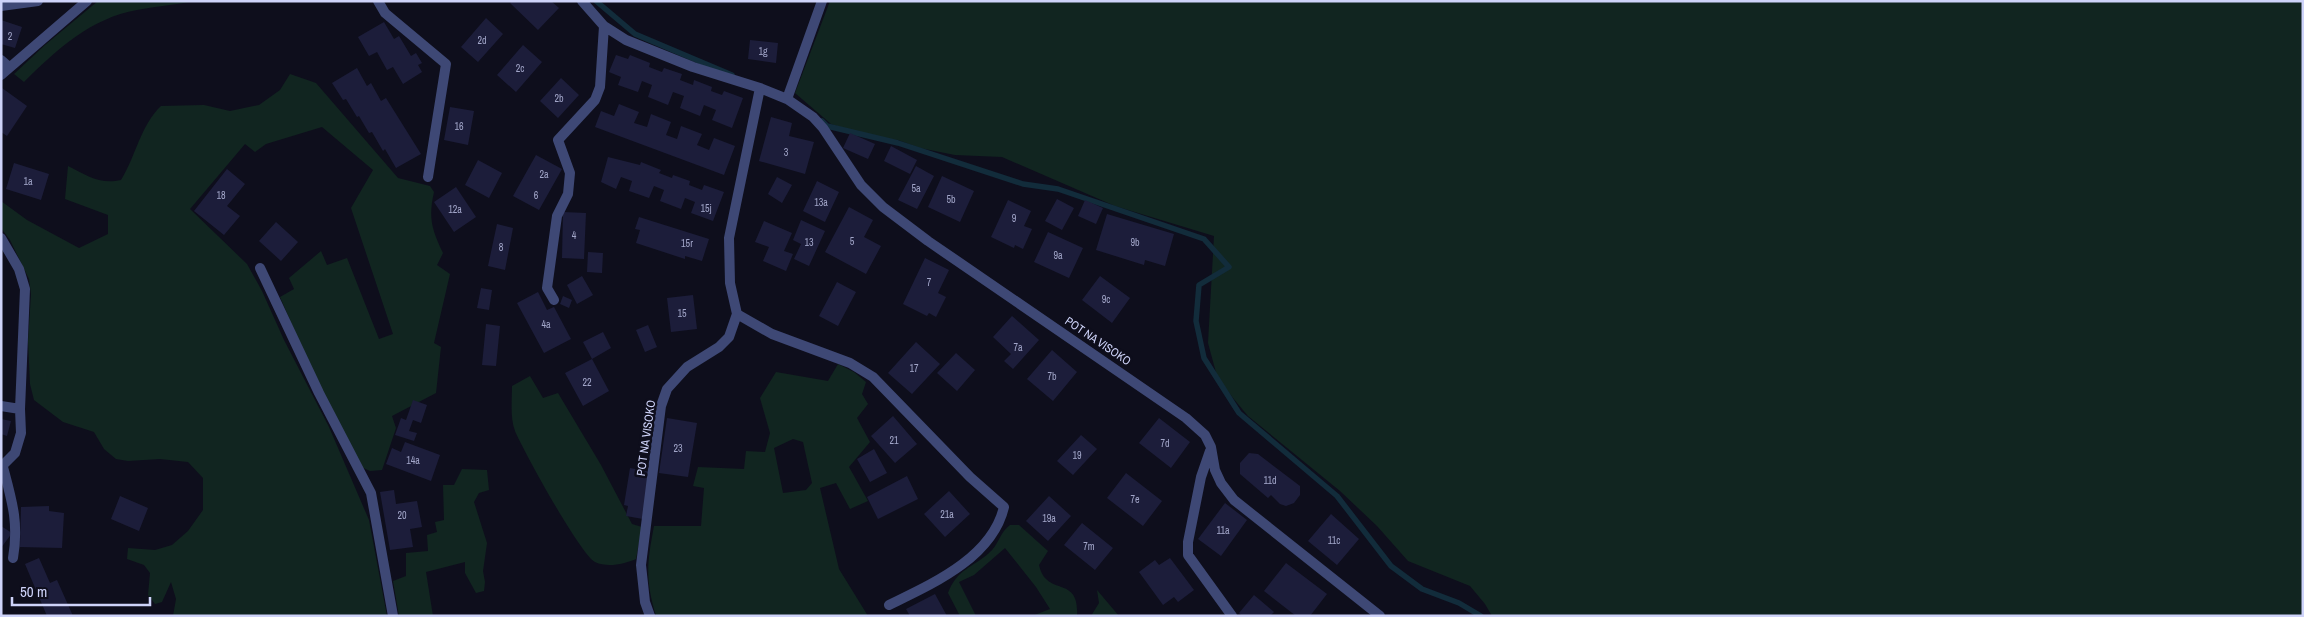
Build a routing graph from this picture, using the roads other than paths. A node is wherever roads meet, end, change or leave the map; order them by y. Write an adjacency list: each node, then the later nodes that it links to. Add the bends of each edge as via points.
1 (38, 1): 6 (street)
2 (87, 1): 8 (street)
3 (378, 1): 12 (street, via 385,13 446,64)
4 (582, 1): 7 (street, POT NA VISOKO)
5 (822, 1): 11 (street)
6 (1, 6)
7 (604, 26): 10 (street, POT NA VISOKO, via 626,40 693,67); 15 (street, via 600,86 595,100 558,140 570,173 568,194 557,216 547,288)
8 (5, 63): 9 (street)
9 (1, 75)
10 (760, 88): 11 (street, POT NA VISOKO); 16 (street, via 729,238 730,283)
11 (787, 99): 19 (street, POT NA VISOKO, via 823,128 861,185 883,207 1186,418 1205,435)
12 (428, 177)
13 (1, 238): 18 (street, via 19,270 25,289)
14 (260, 268): 23 (street, via 371,493)
15 (554, 300)
16 (737, 314): 22 (street, via 772,334 850,363 873,378 1004,507 1001,521 982,547 943,579); 24 (street, POT NA VISOKO, via 729,337 687,367 667,389 661,406 642,566 645,602)
17 (1, 406): 18 (street)
18 (20, 409): 20 (street, via 22,433 15,453)
19 (1211, 447): 25 (street, via 1201,477 1188,555); 26 (street, POT NA VISOKO, via 1215,470 1234,500)
20 (2, 467): 21 (street, via 14,509 17,535)
21 (13, 558)
22 (889, 605)
23 (393, 616)
24 (650, 616)
25 (1232, 616)
26 (1380, 616)

